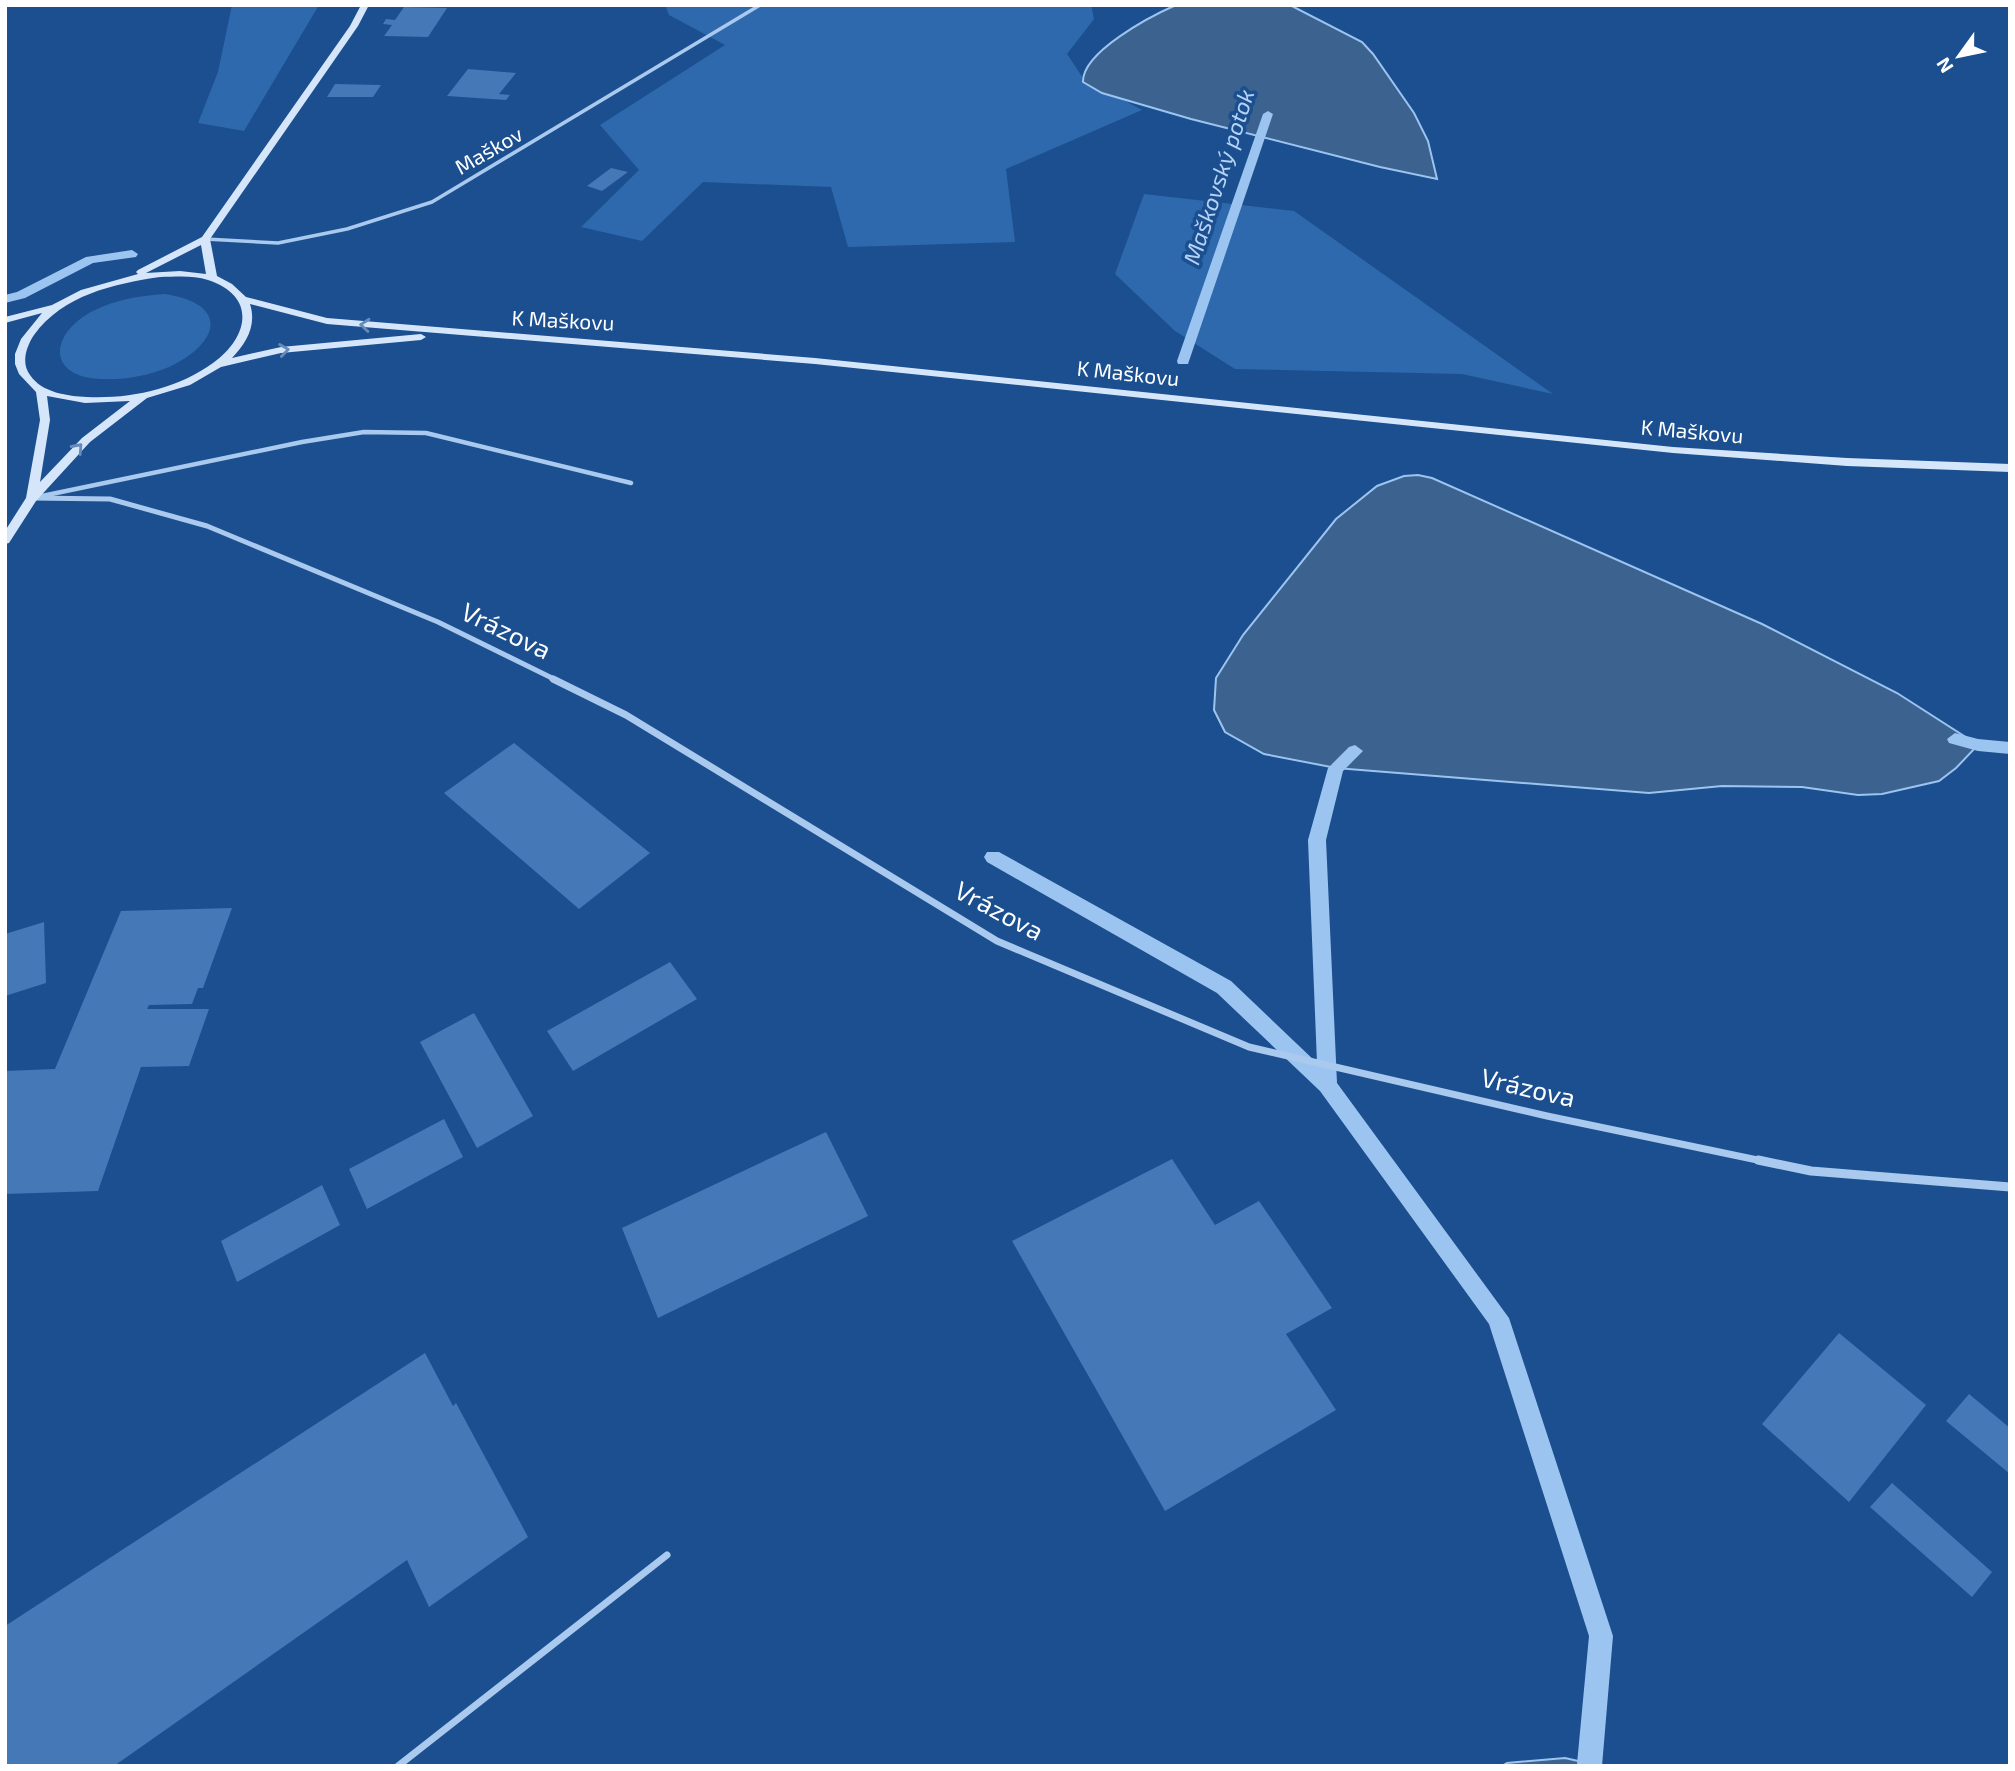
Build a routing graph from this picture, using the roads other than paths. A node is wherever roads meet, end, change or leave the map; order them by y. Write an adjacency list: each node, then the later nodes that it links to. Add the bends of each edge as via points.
1 (365, 5): 3 (main road)
2 (760, 5): 3 (lane, Maškov, via 432,202 347,229 278,243)
3 (205, 239): 4 (main road); 5 (main road)
4 (130, 278): 5 (main road, via 188,274); 7 (main road, via 104,284)
5 (212, 278): 6 (main road)
6 (245, 300): 9 (main road, K Maškovu, one-way to 6, via 327,321); 10 (main road, via 250,315 246,331)
7 (56, 307): 8 (main road); 12 (main road, via 33,327 20,348)
8 (5, 320)
9 (457, 334): 10 (main road, one-way to 9, via 281,350); 15 (main road, K Maškovu, via 815,360 1673,450 1847,463)
10 (218, 364): 14 (main road, via 172,388)
11 (5, 367): 12 (main road)
12 (20, 369): 13 (main road)
13 (41, 390): 14 (main road, via 69,399); 17 (main road, via 46,420)
14 (144, 396): 17 (main road, one-way to 14, via 86,440)
15 (2010, 468)
16 (631, 482): 17 (lane, via 426,433 365,432)
17 (32, 498): 18 (main road); 19 (street, Vrázova, via 110,499 207,526 438,622 626,715 997,941 1249,1047 1811,1171)
18 (5, 540)
19 (2010, 1186)
20 (667, 1556): 21 (lane)
21 (398, 1766)

